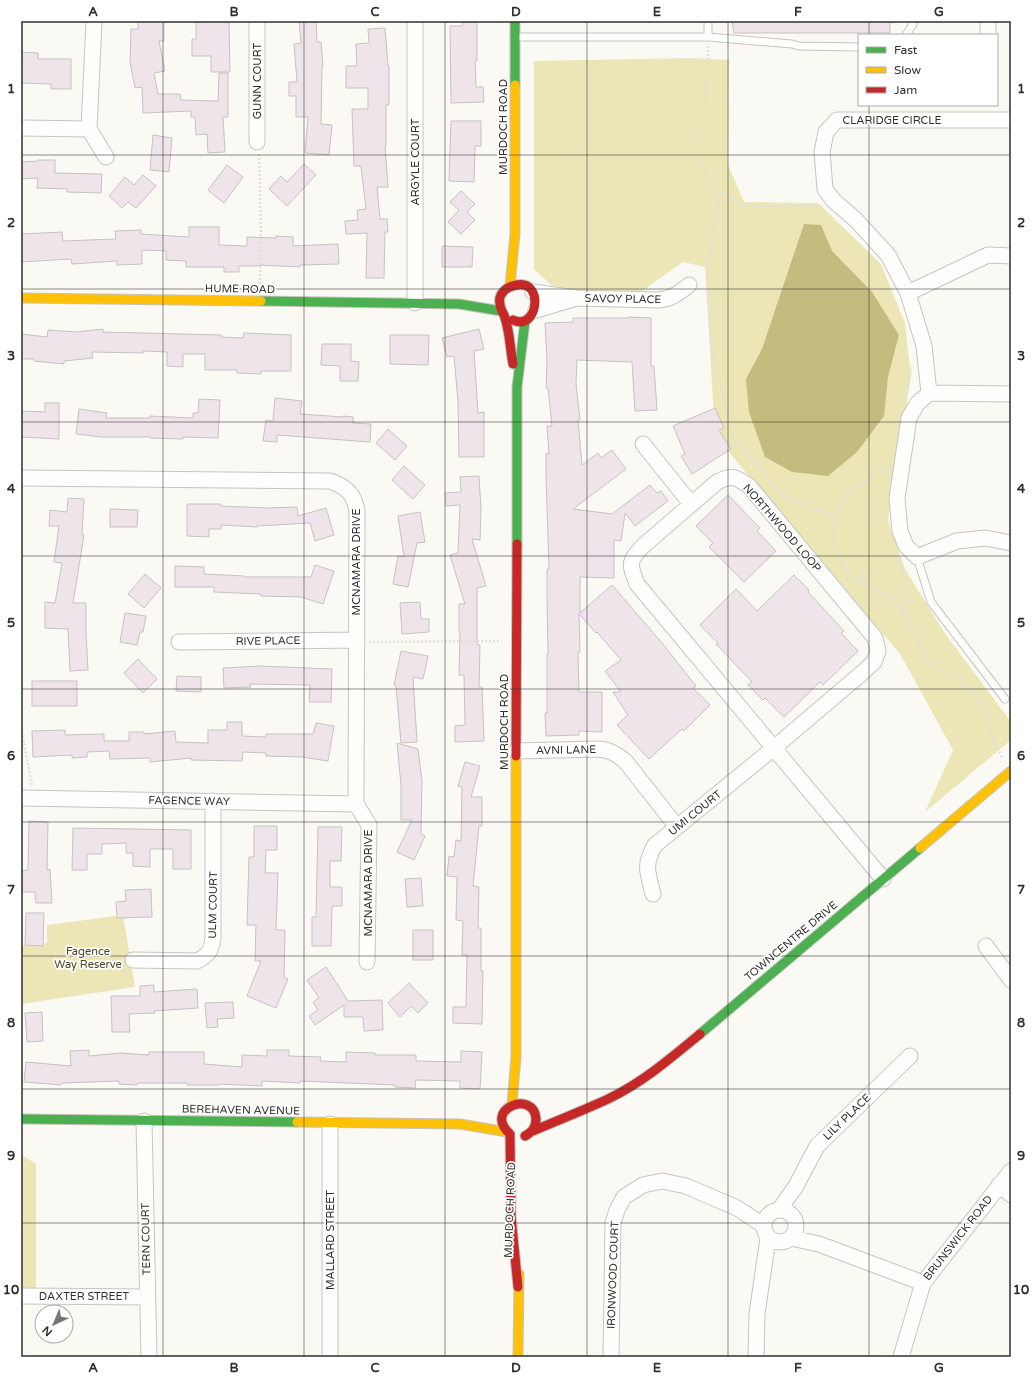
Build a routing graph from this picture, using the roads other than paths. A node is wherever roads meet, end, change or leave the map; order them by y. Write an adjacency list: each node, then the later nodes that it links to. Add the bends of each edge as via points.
1 (94, 21): 16 (street)
2 (257, 21): 17 (street, GUNN COURT)
3 (415, 21): 29 (street, ARGYLE COURT)
4 (515, 21): 10 (main road, MURDOCH ROAD)
5 (708, 21): 11 (lane)
6 (913, 21): 8 (lane)
7 (988, 21): 9 (street)
8 (907, 34)
9 (988, 34)
10 (516, 37): 11 (lane); 19 (main road, MURDOCH ROAD)
11 (708, 37): 12 (lane, via 799,46)
12 (858, 47)
13 (989, 112): 14 (street, CLARIDGE CIRCLE); 25 (street, CLARIDGE CIRCLE, via 836,120 826,132 822,152 825,188 832,200 856,220 888,255)
14 (1011, 120)
15 (21, 128): 16 (street)
16 (90, 129): 18 (street)
17 (257, 142)
18 (106, 157)
19 (515, 234): 21 (main road, MURDOCH ROAD); 24 (main road, MURDOCH ROAD)
20 (1011, 256): 25 (street, via 988,255)
21 (521, 264)
22 (527, 285): 24 (main road); 27 (street, SAVOY PLACE); 31 (main road, via 535,295)
23 (689, 285): 27 (street, SAVOY PLACE, via 668,299)
24 (510, 286): 32 (main road, MURDOCH ROAD, via 497,295)
25 (908, 293): 35 (street, CLARIDGE CIRCLE, via 924,346)
26 (21, 298): 29 (main road, HUME ROAD)
27 (576, 298): 31 (street, SAVOY PLACE)
28 (480, 299): 30 (main road, HUME ROAD)
29 (415, 303): 30 (main road, HUME ROAD)
30 (459, 304): 32 (main road, HUME ROAD)
31 (536, 310): 33 (main road)
32 (503, 314): 33 (main road, via 516,322); 34 (main road, MURDOCH ROAD)
33 (525, 321): 34 (main road, MURDOCH ROAD)
34 (517, 387): 46 (main road, MURDOCH ROAD)
35 (929, 393): 36 (street); 41 (street, via 917,404 909,418 897,498 900,531 906,546)
36 (1011, 394)
37 (643, 444): 39 (street)
38 (21, 478): 42 (street, MCNAMARA DRIVE, via 330,481 341,485 355,500 357,511)
39 (692, 504): 45 (street, NORTHWOOD LOOP, via 633,555 630,566 637,584); 45 (street, NORTHWOOD LOOP, via 717,482 726,477 737,477 749,486 875,638 878,651 874,662)
40 (1011, 543): 41 (street, via 985,538 957,540)
41 (917, 557): 44 (lane, via 931,602)
42 (357, 641): 43 (street, RIVE PLACE); 50 (street, MCNAMARA DRIVE)
43 (179, 642)
44 (1005, 699)
45 (775, 748): 51 (street, UMI COURT); 52 (street, NORTHWOOD LOOP)
46 (516, 751): 51 (street, AVNI LANE, via 598,749 617,754); 59 (main road, MURDOCH ROAD)
47 (1011, 772): 52 (main road, TOWNCENTRE DRIVE)
48 (26, 798): 49 (street, FAGENCE WAY)
49 (213, 801): 50 (street, FAGENCE WAY); 55 (street, ULM COURT, via 211,949 206,957 197,961)
50 (356, 804): 56 (street, MCNAMARA DRIVE, via 369,825)
51 (677, 827): 53 (street, UMI COURT, via 655,846 648,857 647,870)
52 (883, 878): 66 (main road, TOWNCENTRE DRIVE, via 671,1058 641,1080 604,1101)
53 (653, 894)
54 (986, 946): 57 (street)
55 (133, 960)
56 (367, 962)
57 (1011, 980)
58 (910, 1056): 80 (street, LILY PLACE, via 816,1146)
59 (516, 1057): 60 (main road, MURDOCH ROAD); 62 (main road, MURDOCH ROAD)
60 (523, 1080)
61 (527, 1094): 63 (main road)
62 (512, 1104): 63 (main road, via 522,1103); 65 (main road)
63 (535, 1108): 74 (main road, via 537,1120)
64 (556, 1110): 66 (main road, TOWNCENTRE DRIVE)
65 (504, 1111): 67 (main road); 73 (main road, MURDOCH ROAD, via 503,1126)
66 (576, 1112): 74 (main road, TOWNCENTRE DRIVE)
67 (493, 1115)
68 (21, 1119): 70 (main road, BEREHAVEN AVENUE)
69 (480, 1119): 72 (main road, BEREHAVEN AVENUE)
70 (144, 1121): 71 (main road, BEREHAVEN AVENUE); 84 (street, TERN COURT)
71 (330, 1124): 72 (main road, BEREHAVEN AVENUE); 86 (street, MALLARD STREET)
72 (460, 1124): 73 (main road, BEREHAVEN AVENUE)
73 (508, 1133): 74 (main road, via 524,1137); 82 (main road, MURDOCH ROAD, via 511,1216)
74 (531, 1133): 75 (main road)
75 (526, 1146)
76 (1011, 1171): 77 (street, BRUNSWICK ROAD)
77 (999, 1185): 78 (street); 81 (street, BRUNSWICK ROAD)
78 (1011, 1195)
79 (521, 1226): 82 (main road, MURDOCH ROAD, via 522,1248)
80 (780, 1226): 81 (street, IRONWOOD COURT, via 819,1244); 88 (street, IRONWOOD COURT, via 686,1186 662,1180 643,1185 624,1197 613,1223); 89 (street, LILY PLACE, via 764,1268 757,1314)
81 (923, 1283): 90 (street, BRUNSWICK ROAD)
82 (518, 1287): 87 (main road, MURDOCH ROAD)
83 (21, 1296): 84 (street, DAXTER STREET)
84 (147, 1297): 85 (street, TERN COURT)
85 (149, 1357)
86 (330, 1357)
87 (518, 1357)
88 (611, 1357)
89 (756, 1357)
90 (901, 1357)

